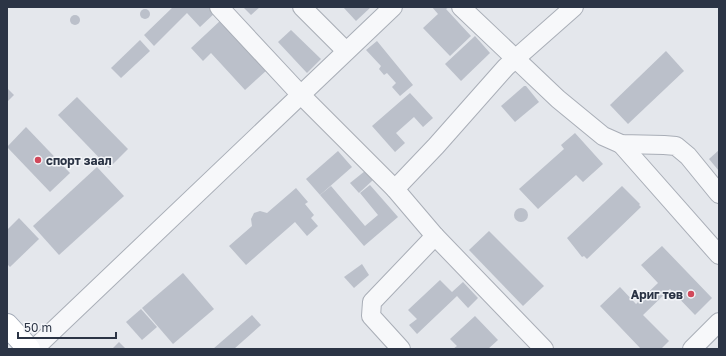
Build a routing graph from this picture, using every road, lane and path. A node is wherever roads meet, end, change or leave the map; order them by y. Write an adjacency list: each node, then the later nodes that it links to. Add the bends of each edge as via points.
1 (219, 7): 8 (street)
2 (302, 7): 6 (street)
3 (393, 7): 6 (street)
4 (461, 7): 7 (street)
5 (574, 7): 7 (street)
6 (346, 51): 8 (street)
7 (516, 58): 9 (street, via 576,115 603,136); 10 (street)
8 (300, 94): 10 (street); 17 (street)
9 (621, 144): 11 (street, via 676,146 688,156); 13 (street)
10 (395, 190): 12 (street)
11 (719, 194)
12 (435, 236): 18 (street, via 372,302 371,316); 19 (street)
13 (719, 255)
14 (719, 322): 20 (street)
15 (7, 325): 16 (main road)
16 (29, 349)
17 (34, 349)
18 (401, 349)
19 (544, 349)
20 (692, 349)

